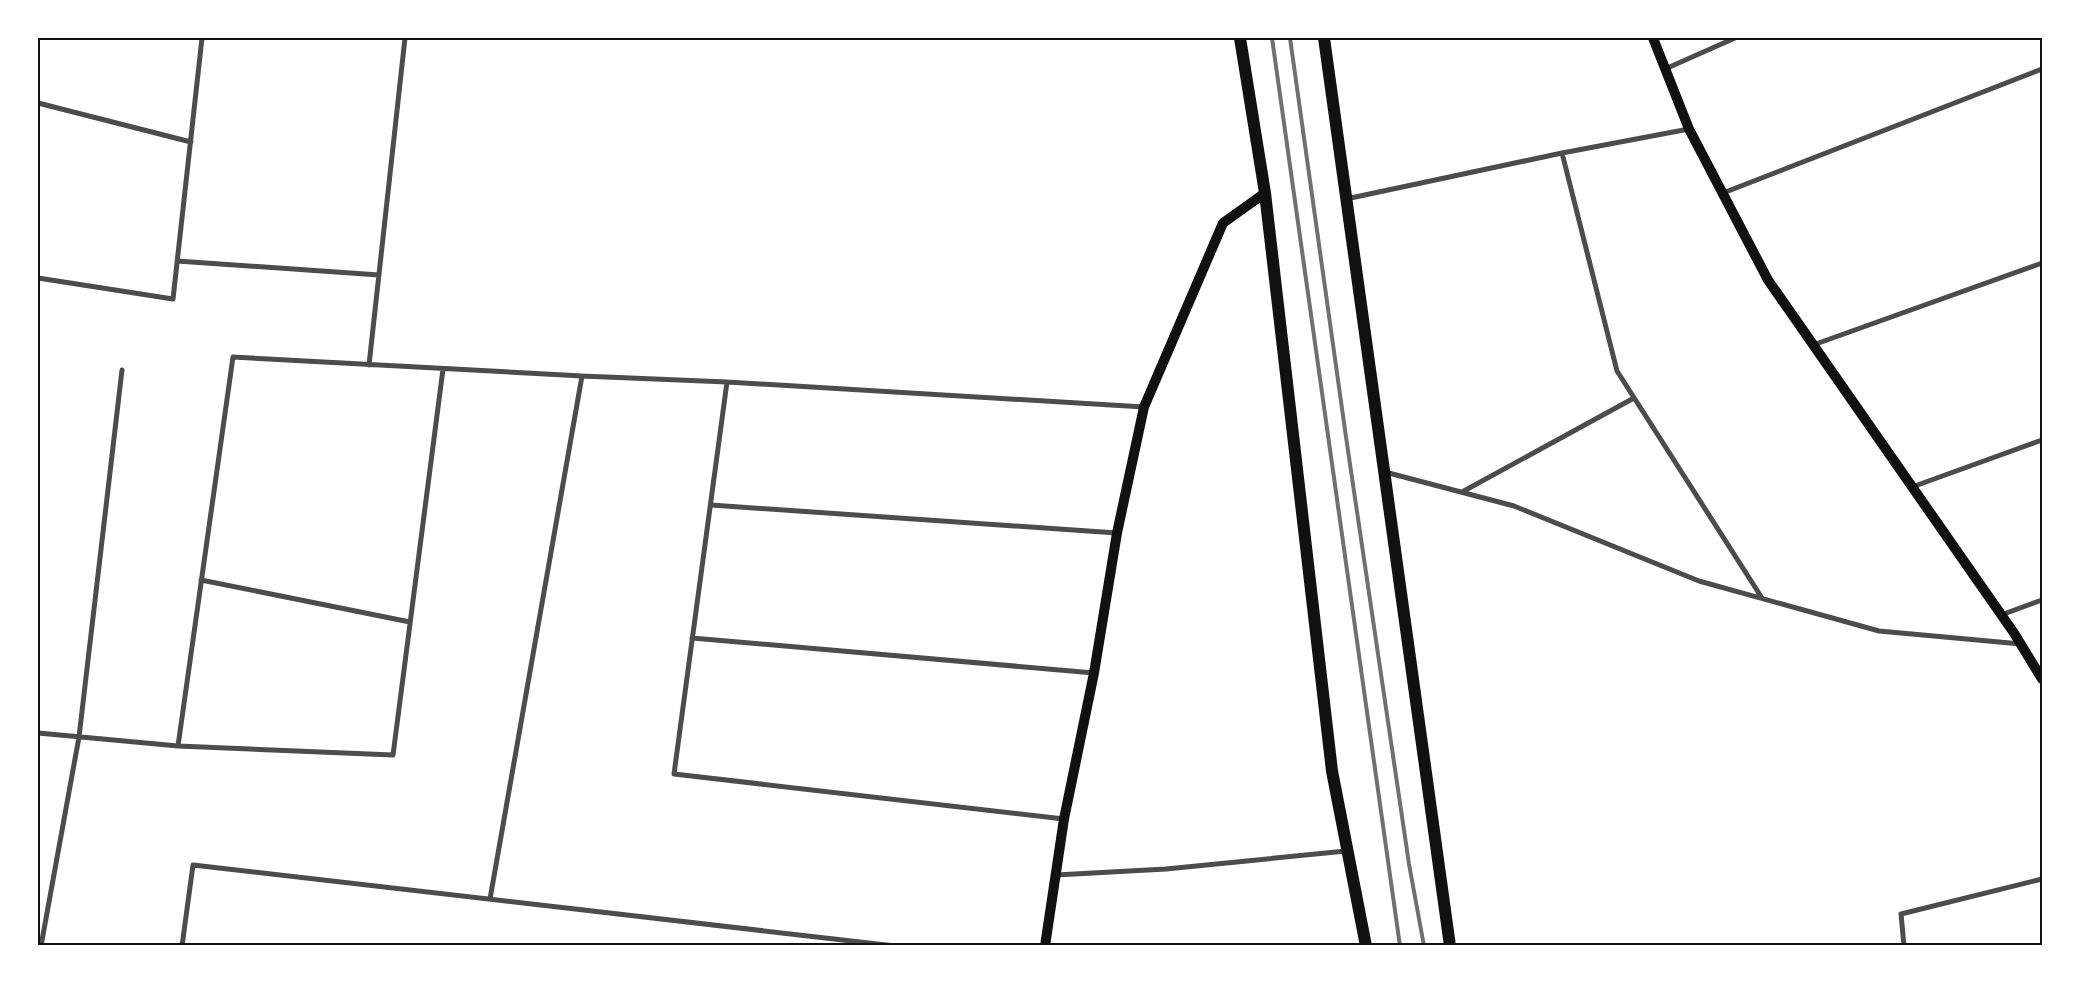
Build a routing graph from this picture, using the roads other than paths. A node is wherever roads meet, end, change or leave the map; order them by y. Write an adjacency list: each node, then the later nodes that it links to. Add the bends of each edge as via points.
1 (202, 38): 11 (street)
2 (405, 38): 18 (street)
3 (1240, 38): 14 (main road)
4 (1324, 38): 15 (main road)
5 (1652, 38): 7 (main road)
6 (1735, 38): 7 (street)
7 (1664, 69): 10 (main road)
8 (2042, 69): 13 (street)
9 (38, 103): 11 (street)
10 (1689, 128): 12 (street); 13 (main road)
11 (191, 142): 16 (street)
12 (1562, 153): 15 (street); 26 (street, via 1617,371)
13 (1723, 192): 20 (main road, via 1768,280)
14 (1265, 193): 27 (main road, via 1223,223); 47 (main road, via 1332,771)
15 (1346, 199): 29 (main road)
16 (177, 260): 18 (street); 19 (street, via 173,299)
17 (2042, 263): 20 (street)
18 (379, 275): 21 (street)
19 (38, 278)
20 (1813, 345): 30 (main road)
21 (369, 365): 22 (street); 34 (street, via 233,357)
22 (443, 369): 24 (street); 38 (street)
23 (122, 370): 44 (street)
24 (582, 376): 25 (street); 50 (street)
25 (727, 382): 27 (street); 32 (street)
26 (1634, 398): 31 (street); 35 (street)
27 (1144, 407): 33 (main road)
28 (2042, 440): 30 (street)
29 (1383, 472): 31 (street); 56 (main road)
30 (1912, 487): 37 (main road)
31 (1462, 492): 35 (street, via 1514,506 1699,581)
32 (710, 505): 33 (street); 39 (street)
33 (1118, 533): 41 (main road)
34 (201, 580): 38 (street); 45 (street)
35 (1762, 598): 40 (street, via 1879,631)
36 (2042, 600): 37 (street)
37 (2001, 615): 40 (main road)
38 (410, 622): 45 (street, via 393,755)
39 (692, 638): 41 (street); 46 (street, via 674,774)
40 (2021, 644): 42 (main road)
41 (1094, 673): 46 (main road)
42 (2042, 679)
43 (38, 733): 44 (street)
44 (78, 737): 45 (street); 51 (street)
45 (178, 746)
46 (1064, 819): 48 (main road)
47 (1346, 851): 48 (street, via 1166,869); 55 (main road)
48 (1056, 875): 54 (main road)
49 (2042, 879): 57 (street, via 1901,914)
50 (490, 899): 52 (street, via 193,865); 53 (street)
51 (41, 946)
52 (182, 946)
53 (895, 946)
54 (1045, 946)
55 (1366, 946)
56 (1450, 946)
57 (1904, 946)

